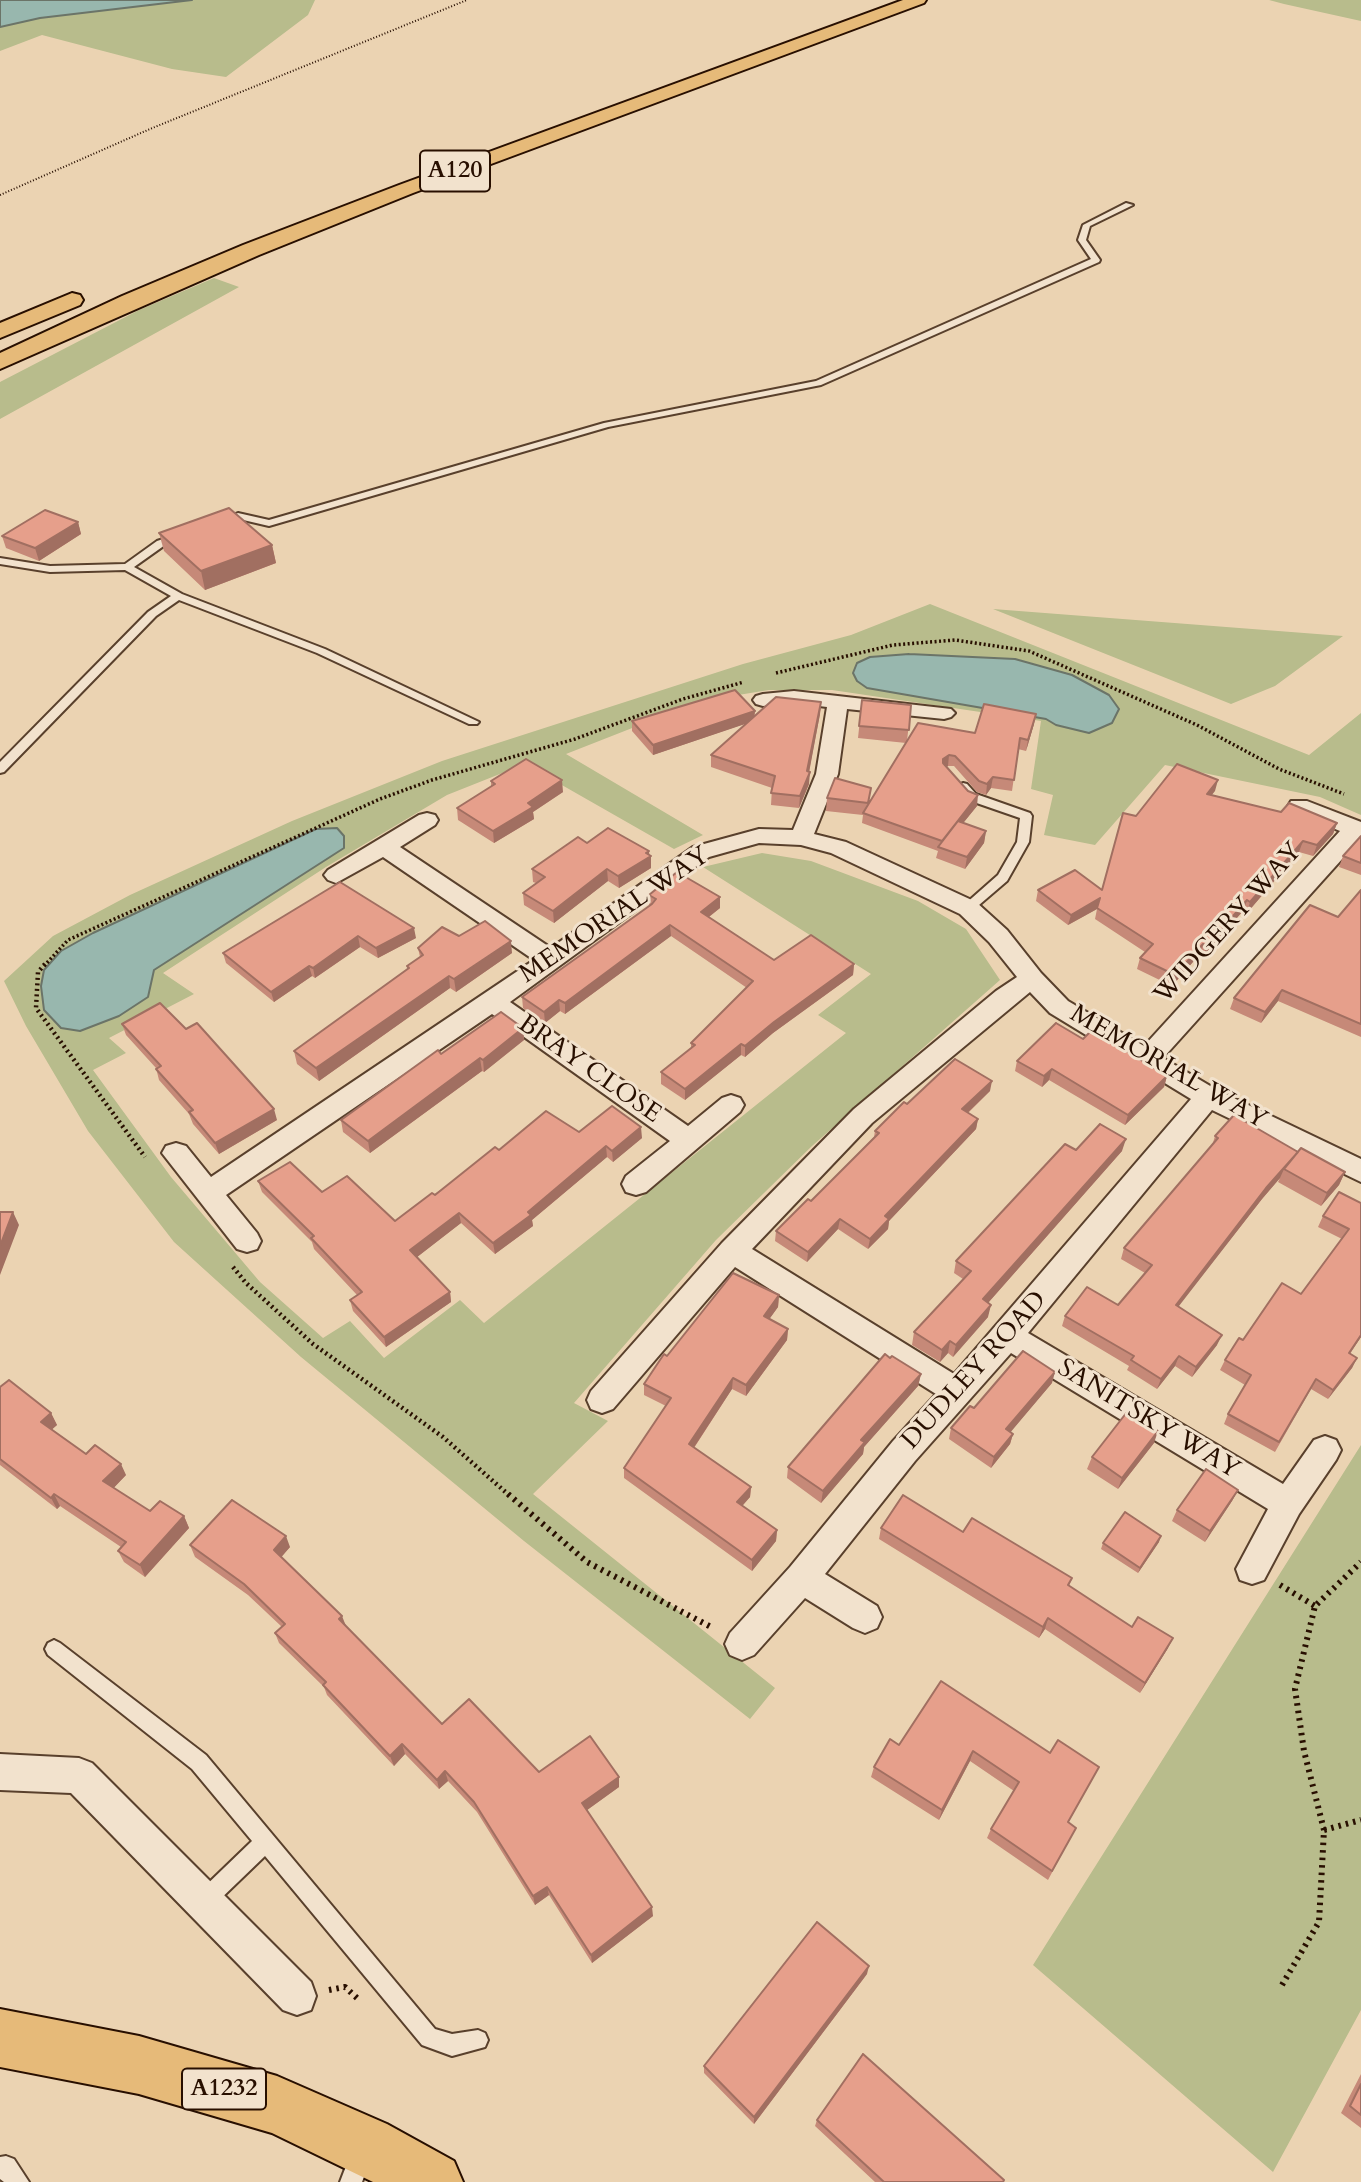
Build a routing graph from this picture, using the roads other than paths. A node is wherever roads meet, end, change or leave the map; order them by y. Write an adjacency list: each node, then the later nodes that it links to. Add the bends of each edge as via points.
1 (884, 0): 3 (main road, A120)
2 (918, 0): 7 (main road, A120, via 290,234)
3 (387, 176)
4 (1129, 205): 8 (lane, via 1087,225 1083,240 1096,260 818,383 607,425 270,523 237,516)
5 (90, 293): 6 (main road)
6 (0, 331)
7 (0, 362)
8 (212, 525)
9 (187, 534): 11 (lane, via 161,543)
10 (0, 561): 11 (lane, via 50,569)
11 (127, 567): 12 (lane)
12 (178, 596): 16 (lane, via 321,651); 17 (lane, via 152,614)
13 (763, 700): 14 (street)
14 (838, 701): 15 (street); 22 (street, via 827,774)
15 (944, 713)
16 (473, 722)
17 (0, 769)
18 (956, 780): 25 (lane, via 972,797 1026,816 1023,842 1003,877)
19 (1299, 806): 21 (street)
20 (427, 820): 23 (street)
21 (1358, 830): 29 (street, WIDGERY WAY)
22 (801, 838): 25 (street, MEMORIAL WAY, via 838,847); 26 (street, MEMORIAL WAY, via 759,836 701,852)
23 (383, 846): 24 (street); 26 (street)
24 (336, 875)
25 (968, 908): 27 (street, MEMORIAL WAY, via 998,936)
26 (549, 958): 28 (street, MEMORIAL WAY)
27 (1032, 979): 29 (street, MEMORIAL WAY, via 1059,1007); 38 (street, via 863,1116)
28 (492, 1002): 32 (street, BRAY CLOSE); 36 (street, MEMORIAL WAY)
29 (1146, 1060): 30 (street, MEMORIAL WAY)
30 (1209, 1097): 34 (street, MEMORIAL WAY); 39 (street, DUDLEY ROAD)
31 (730, 1105): 32 (street, BRAY CLOSE)
32 (687, 1139): 35 (street, BRAY CLOSE)
33 (176, 1153): 36 (street)
34 (1361, 1171)
35 (636, 1184)
36 (209, 1193): 37 (street)
37 (247, 1241)
38 (732, 1251): 40 (street); 41 (street)
39 (1009, 1336): 40 (street, DUDLEY ROAD); 43 (street, SANITSKY WAY)
40 (958, 1393): 45 (street, DUDLEY ROAD, via 904,1451)
41 (602, 1400)
42 (1325, 1450): 43 (street)
43 (1288, 1504): 44 (street)
44 (1252, 1569)
45 (802, 1578): 46 (street); 47 (street, DUDLEY ROAD)
46 (865, 1617)
47 (742, 1644)
48 (54, 1649): 50 (lane, via 199,1762)
49 (0, 1772): 51 (street, via 79,1776)
50 (267, 1841): 51 (lane); 54 (lane, via 429,2038 452,2045)
51 (203, 1902): 52 (street)
52 (298, 1996)
53 (0, 2038): 55 (main road, A1232, via 139,2065 277,2105)
54 (478, 2040)
55 (358, 2163): 58 (main road, A1232)
56 (0, 2168): 57 (lane, via 6,2167)
57 (18, 2182)
58 (433, 2182)

